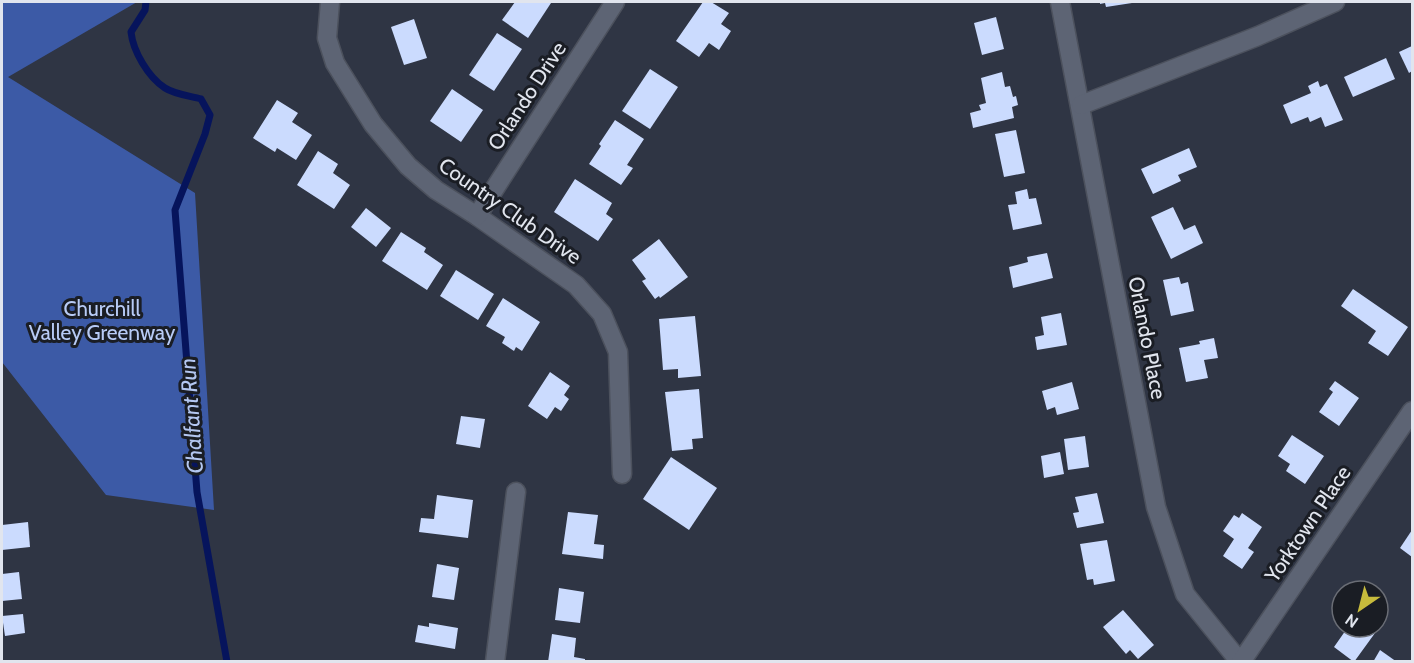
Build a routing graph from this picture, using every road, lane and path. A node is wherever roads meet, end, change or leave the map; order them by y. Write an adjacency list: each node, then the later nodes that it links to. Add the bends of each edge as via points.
1 (330, 2): 6 (street, Country Club Drive, via 327,38 335,63 373,124 408,166 436,190)
2 (615, 2): 6 (street, Orlando Drive)
3 (1060, 2): 5 (street, Orlando Place)
4 (1335, 2): 5 (street)
5 (1081, 105): 11 (street, Orlando Place, via 1156,507 1185,594)
6 (477, 216): 8 (street, Country Club Drive, via 576,285 602,314 618,352)
7 (1413, 411): 11 (street, Yorktown Place)
8 (622, 474)
9 (516, 492): 10 (street)
10 (495, 662)
11 (1240, 662)

